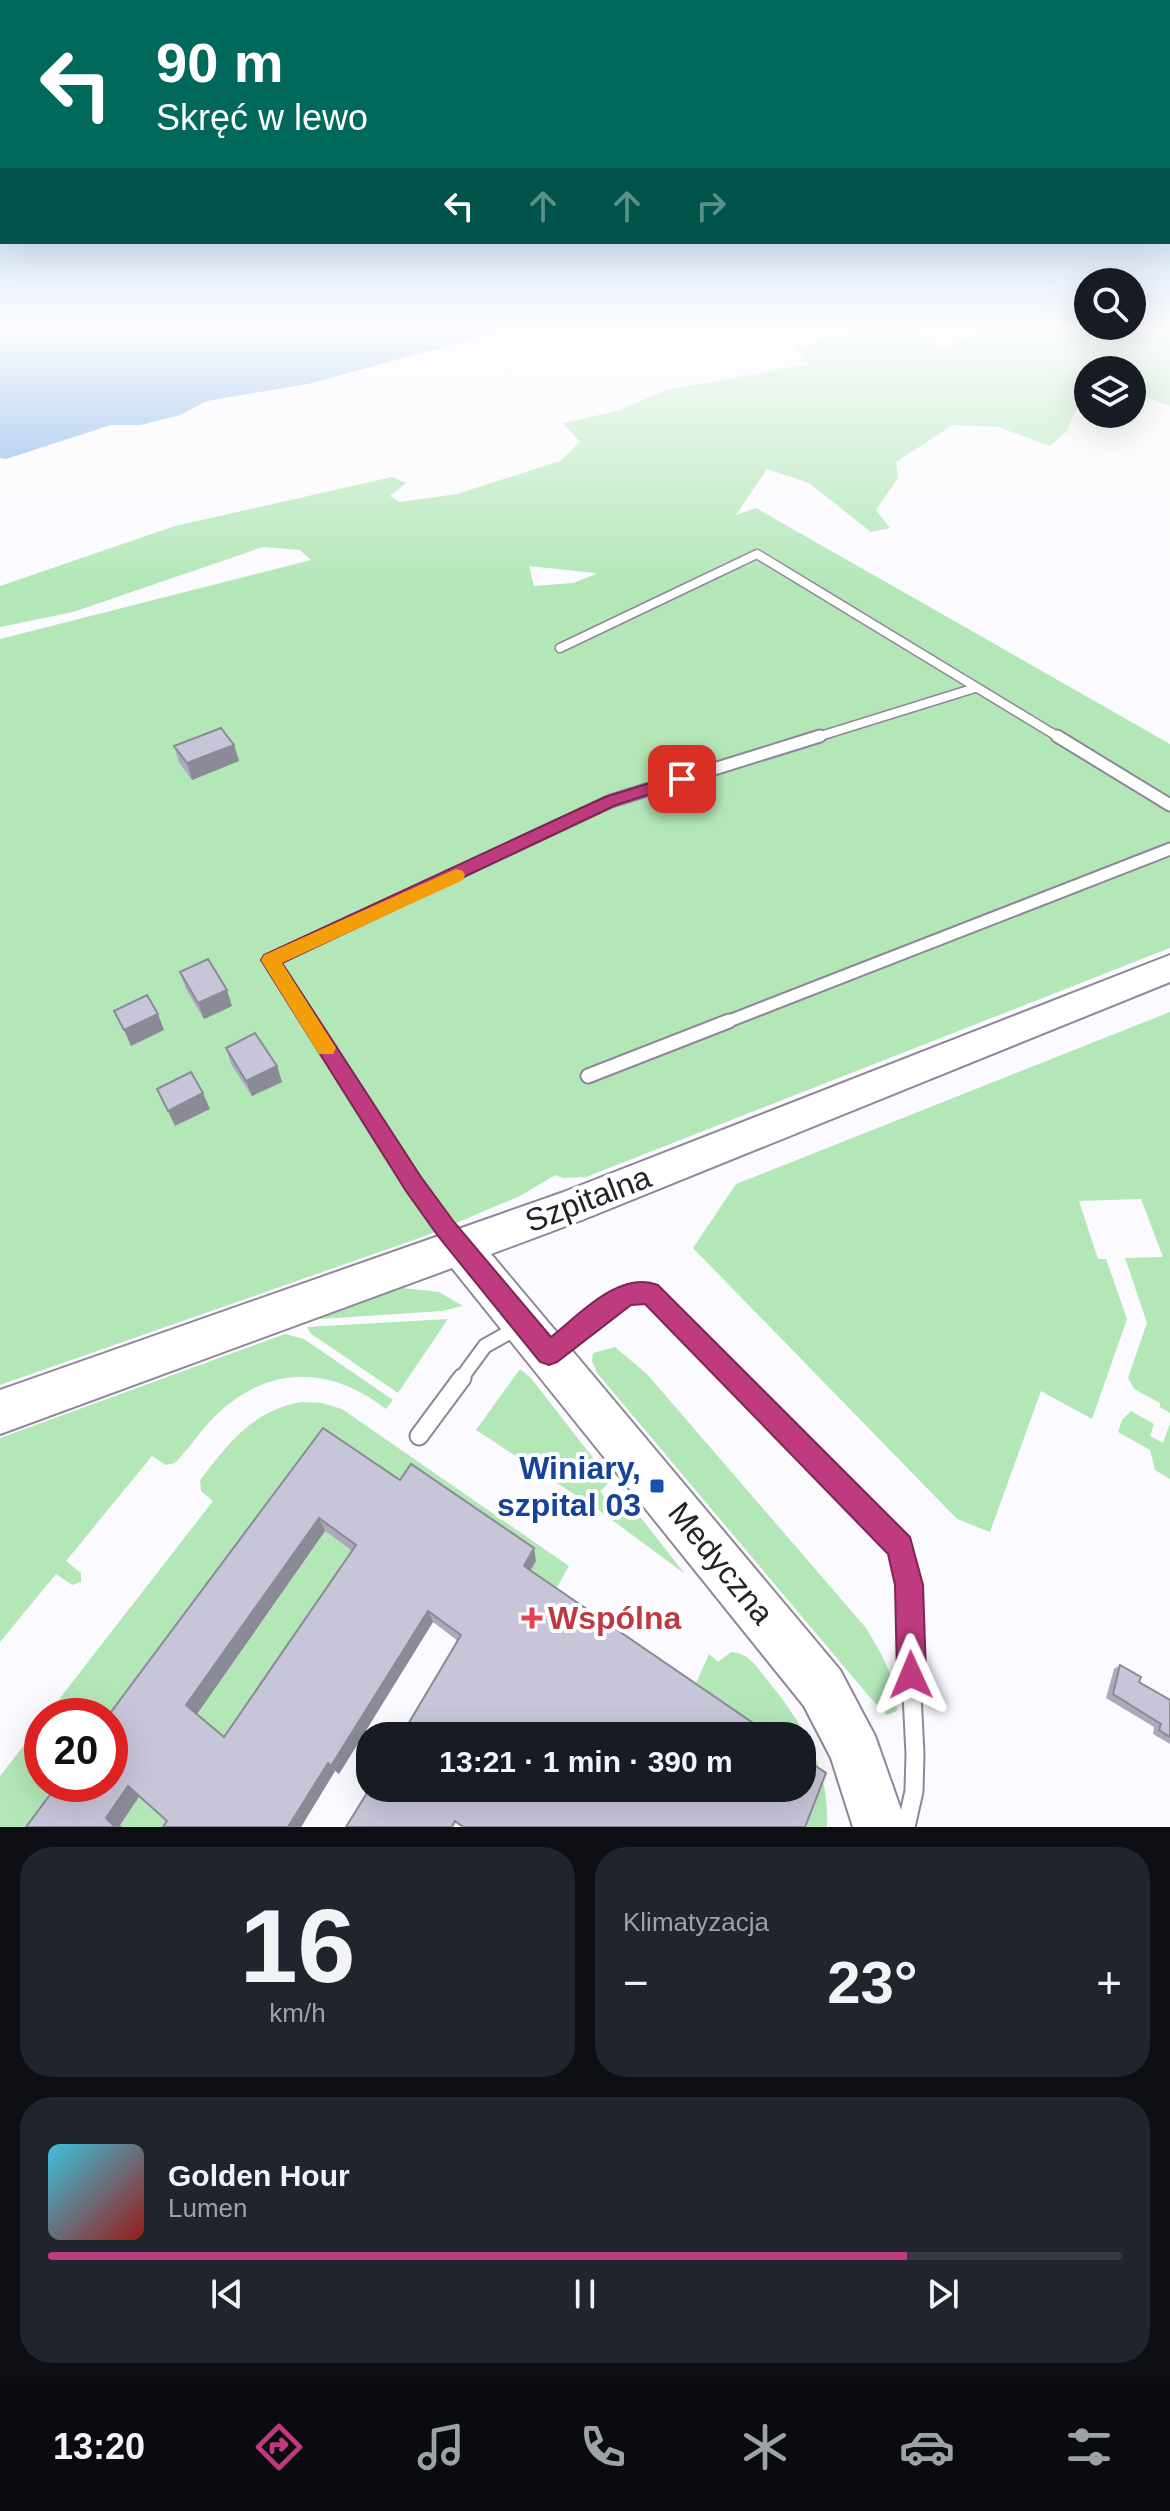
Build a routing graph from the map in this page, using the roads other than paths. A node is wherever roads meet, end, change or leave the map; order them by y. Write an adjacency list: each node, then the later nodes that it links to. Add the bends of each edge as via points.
1 (560, 648): 2 (lane, via 757,554)
2 (975, 688): 3 (lane); 7 (lane, via 611,801 271,960)
3 (1170, 805)
4 (1170, 849): 6 (lane)
5 (1170, 968): 7 (street, Szpitalna)
6 (588, 1076)
7 (461, 1248): 8 (street, Medyczna); 9 (street, Szpitalna)
8 (537, 1339): 10 (lane, via 485,1346); 11 (street, Medyczna, via 822,1688 867,1775); 12 (lane, via 626,1294 650,1293 900,1546 909,1585 914,1740 912,1808)
9 (0, 1412)
10 (419, 1436)
11 (880, 1827)
12 (906, 1827)

